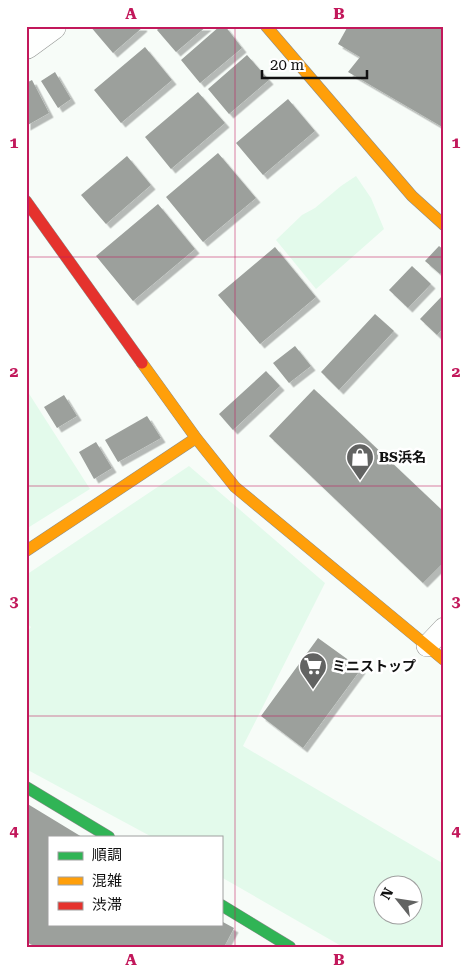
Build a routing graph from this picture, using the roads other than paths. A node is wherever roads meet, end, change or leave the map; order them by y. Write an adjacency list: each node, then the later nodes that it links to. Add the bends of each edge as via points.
1 (52, 26): 3 (street)
2 (266, 26): 5 (street, via 412,196)
3 (26, 45)
4 (26, 201): 6 (street)
5 (444, 225)
6 (196, 438): 7 (street); 9 (street, via 235,487)
7 (26, 551)
8 (444, 628): 9 (lane)
9 (427, 646): 10 (street)
10 (444, 660)
11 (26, 787): 12 (street)
12 (107, 836)
13 (222, 906): 14 (street)
14 (290, 947)

